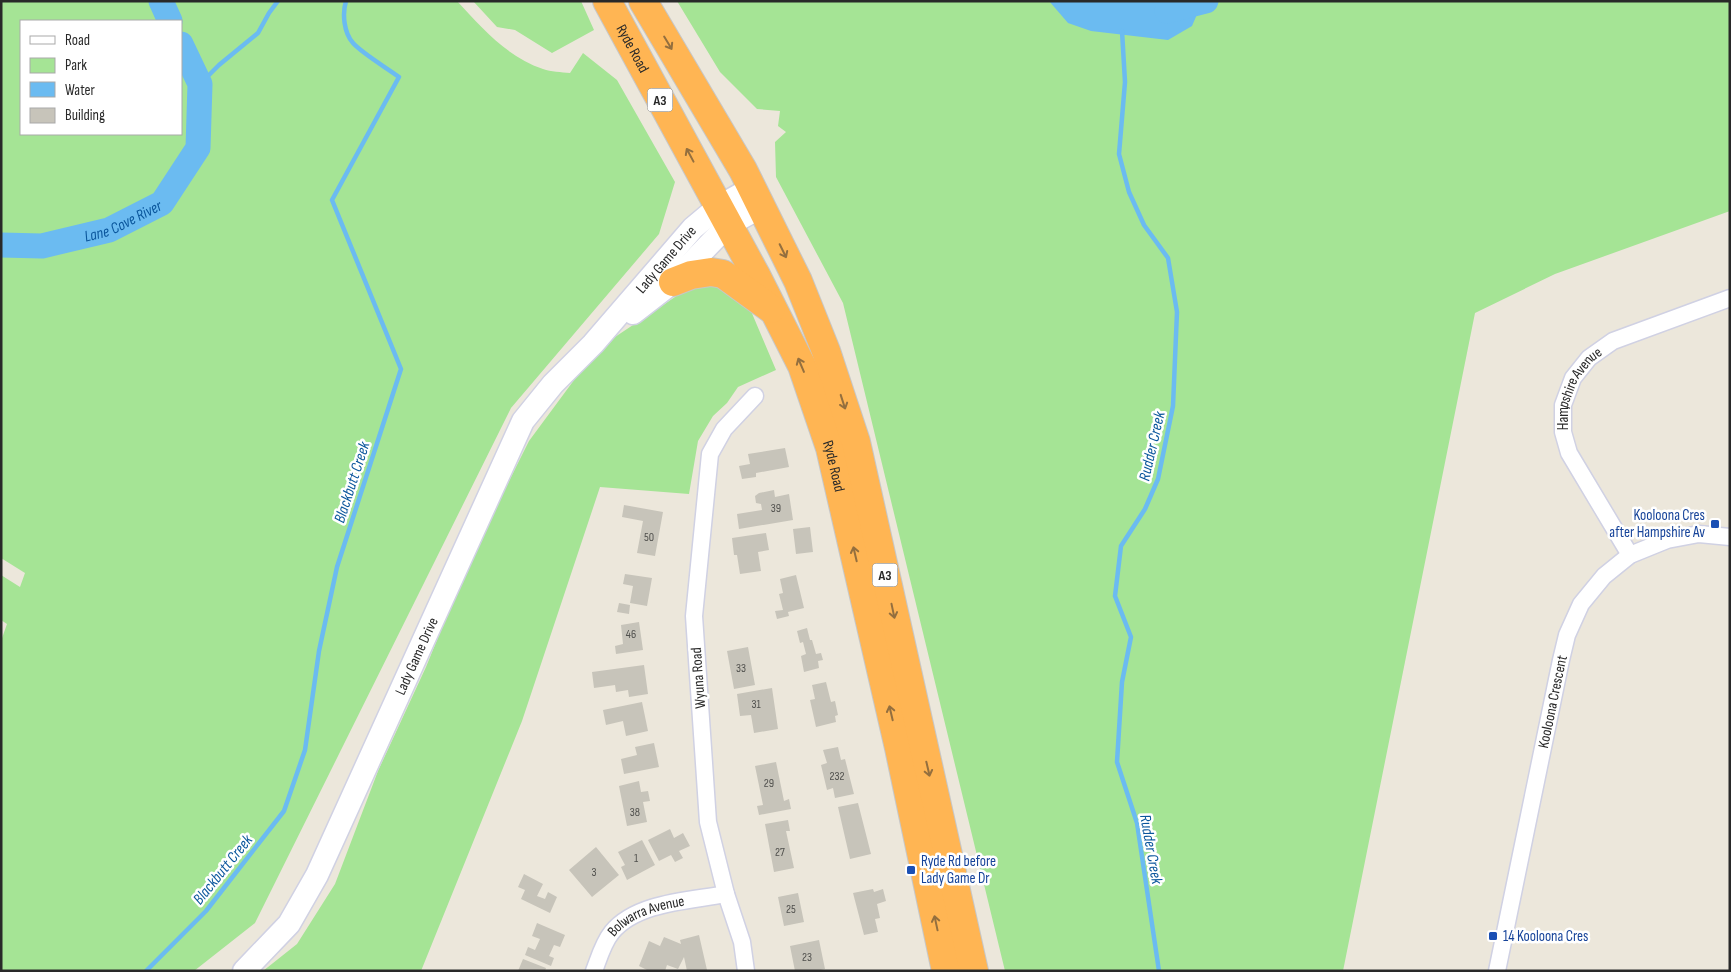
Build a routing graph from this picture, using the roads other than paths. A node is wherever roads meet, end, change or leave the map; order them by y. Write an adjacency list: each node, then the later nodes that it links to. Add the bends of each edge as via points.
1 (607, 1): 4 (highway, Ryde Road / A3, one-way to 1)
2 (643, 1): 3 (highway, Ryde Road / A3, one-way to 3)
3 (757, 198): 4 (main road, Lady Game Drive); 17 (highway, Ryde Road / A3, one-way to 17, via 798,281 856,442)
4 (723, 216): 5 (main road, Lady Game Drive); 7 (highway, Ryde Road / A3); 8 (main road, Lady Game Drive, via 693,228)
5 (673, 282): 7 (highway, via 691,275 723,274); 8 (main road, Lady Game Drive)
6 (1730, 298): 11 (street, Hampshire Avenue, via 1613,340 1588,358 1573,378 1563,405 1563,432 1569,454)
7 (774, 311): 16 (highway, Ryde Road / A3, one-way to 7, via 830,448 802,366)
8 (593, 344): 13 (main road, Lady Game Drive, via 553,384 523,421 317,875 289,924)
9 (755, 396): 12 (street, Wyuna Road, via 724,429 710,454 694,616 708,822)
10 (1730, 537): 11 (street, Kooloona Crescent, via 1699,534 1666,540)
11 (1630, 555): 18 (street, Kooloona Crescent, via 1604,576 1581,604 1568,635)
12 (726, 894): 14 (street, Bolwarra Avenue, via 648,908 635,914 611,933); 15 (street, Wyuna Road, via 742,942)
13 (244, 971)
14 (594, 971)
15 (746, 971)
16 (946, 971)
17 (974, 971)
18 (1497, 971)

